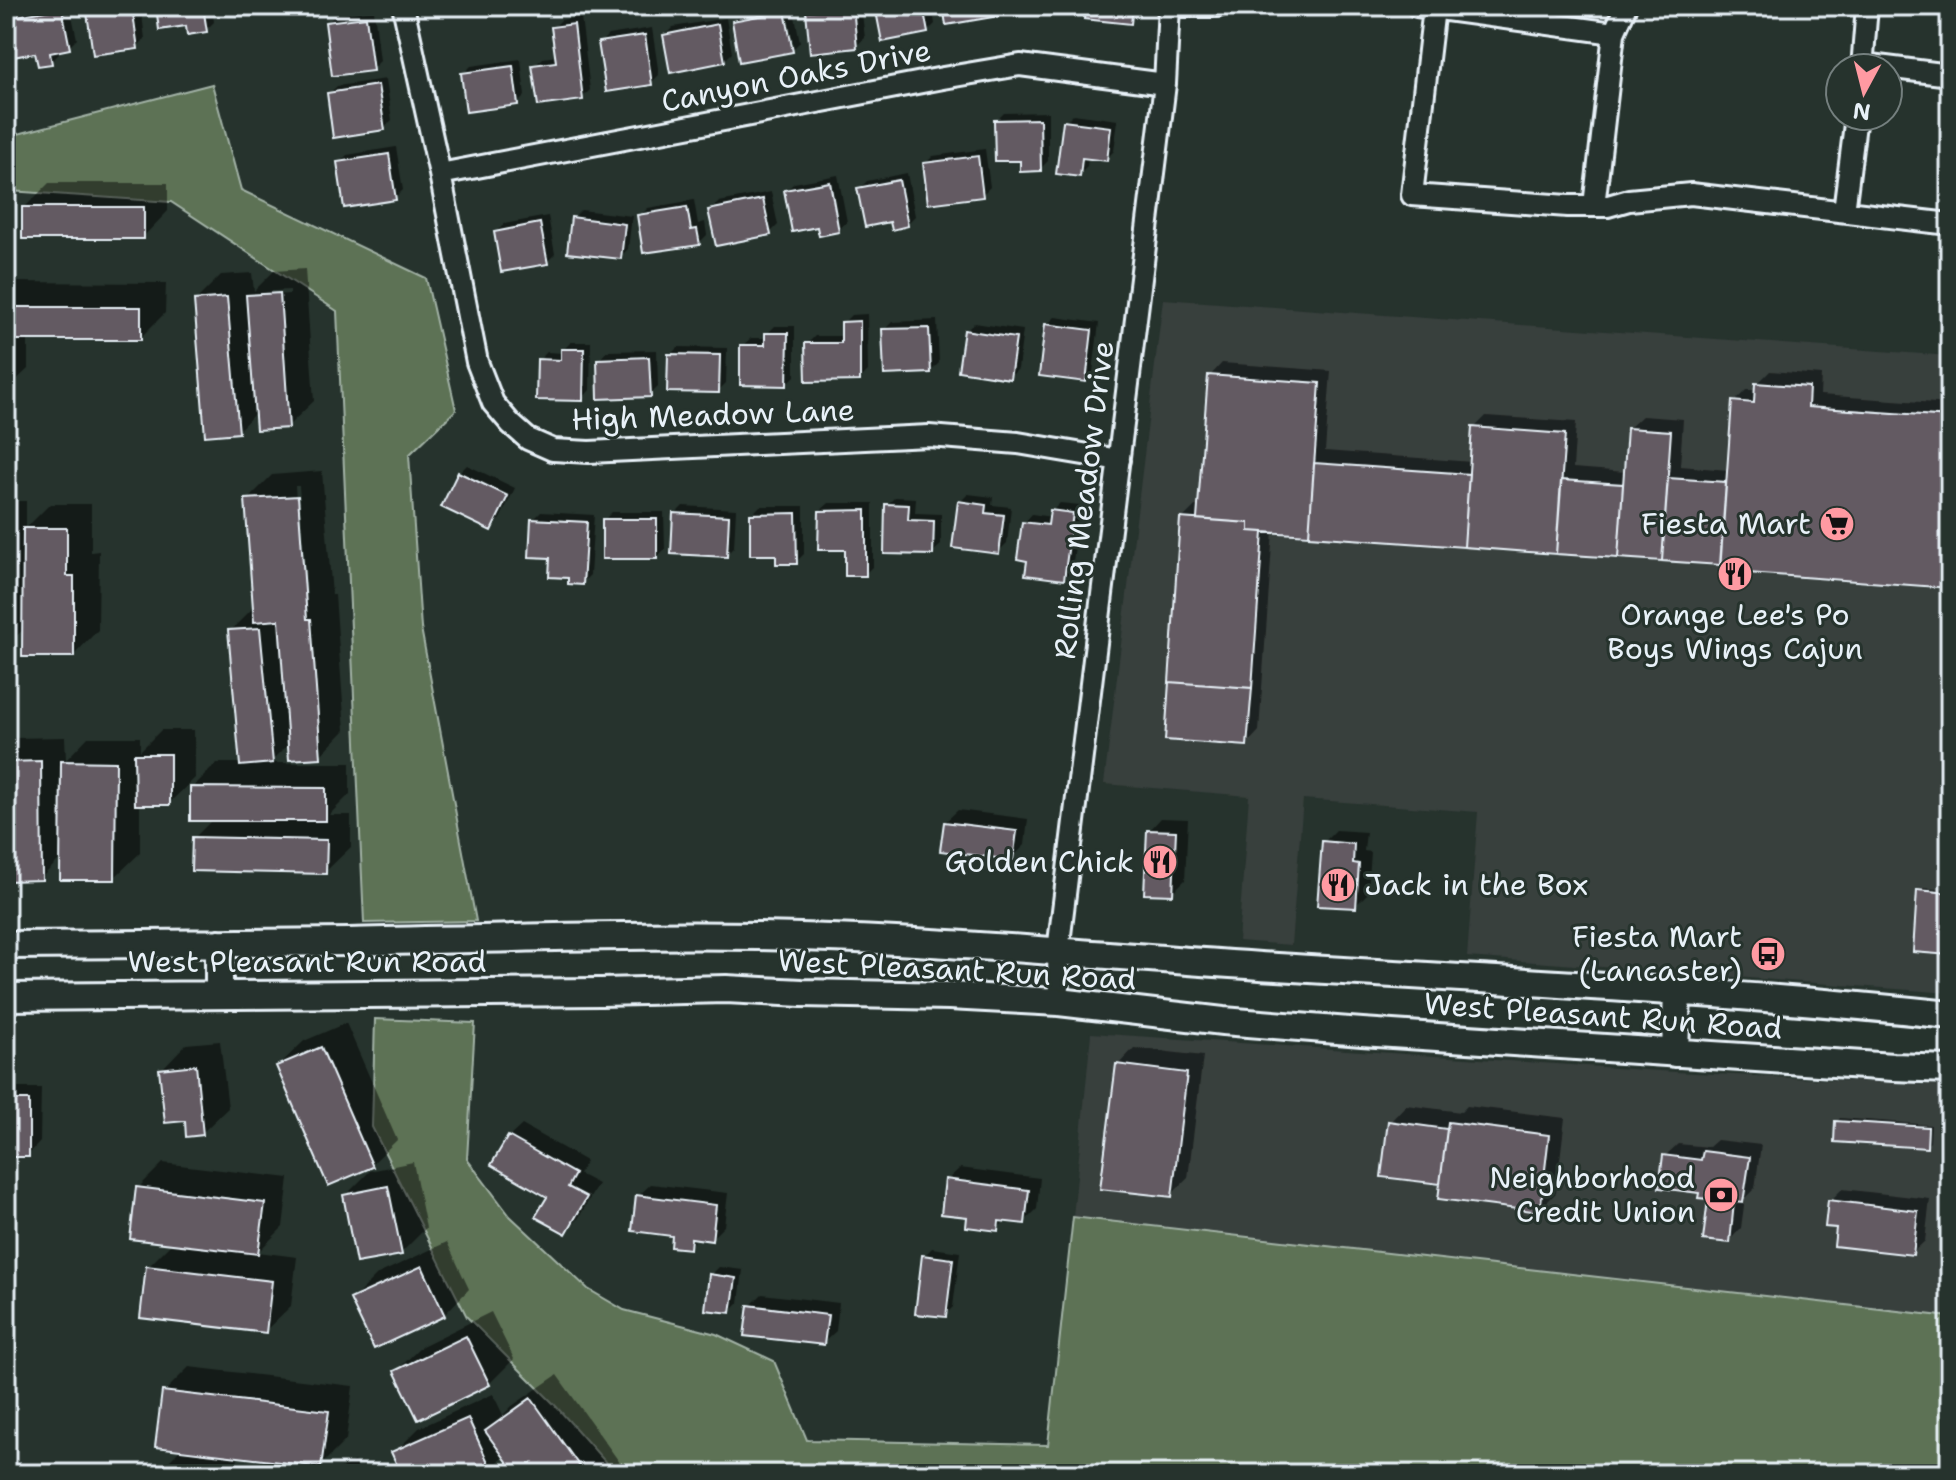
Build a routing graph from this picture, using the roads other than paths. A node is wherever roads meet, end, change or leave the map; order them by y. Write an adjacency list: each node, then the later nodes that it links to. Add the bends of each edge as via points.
1 (403, 6): 13 (street, High Meadow Lane)
2 (1171, 6): 3 (street); 11 (street, Rolling Meadow Drive)
3 (1218, 6)
4 (1626, 6): 7 (street)
5 (1867, 6): 8 (street)
6 (1426, 7): 7 (street); 14 (street, via 1412,195)
7 (1614, 33): 14 (street)
8 (1863, 52)
9 (1904, 70): 10 (street)
10 (1950, 75)
11 (1165, 84): 13 (street, Canyon Oaks Drive, via 1020,65); 17 (street, Rolling Meadow Drive)
12 (1854, 132): 15 (street)
13 (440, 174): 17 (street, High Meadow Lane, via 477,362 493,403 528,439 553,450 929,436 1018,443)
14 (1594, 206): 15 (street, via 1691,194)
15 (1844, 211): 16 (street)
16 (1950, 224)
17 (1119, 460): 20 (street, Rolling Meadow Drive)
18 (219, 943): 19 (main road, West Pleasant Run Road); 20 (main road, West Pleasant Run Road, via 763,936); 22 (main road)
19 (6, 945)
20 (1058, 951): 21 (main road, West Pleasant Run Road); 24 (street, Rolling Meadow Drive)
21 (1677, 992): 25 (main road, West Pleasant Run Road); 26 (main road)
22 (219, 995): 23 (main road, West Pleasant Run Road); 24 (main road, West Pleasant Run Road, via 726,989)
23 (6, 997)
24 (1059, 1002): 26 (main road, West Pleasant Run Road, via 1223,1021)
25 (1950, 1015)
26 (1675, 1053): 27 (main road, West Pleasant Run Road)
27 (1950, 1069)

